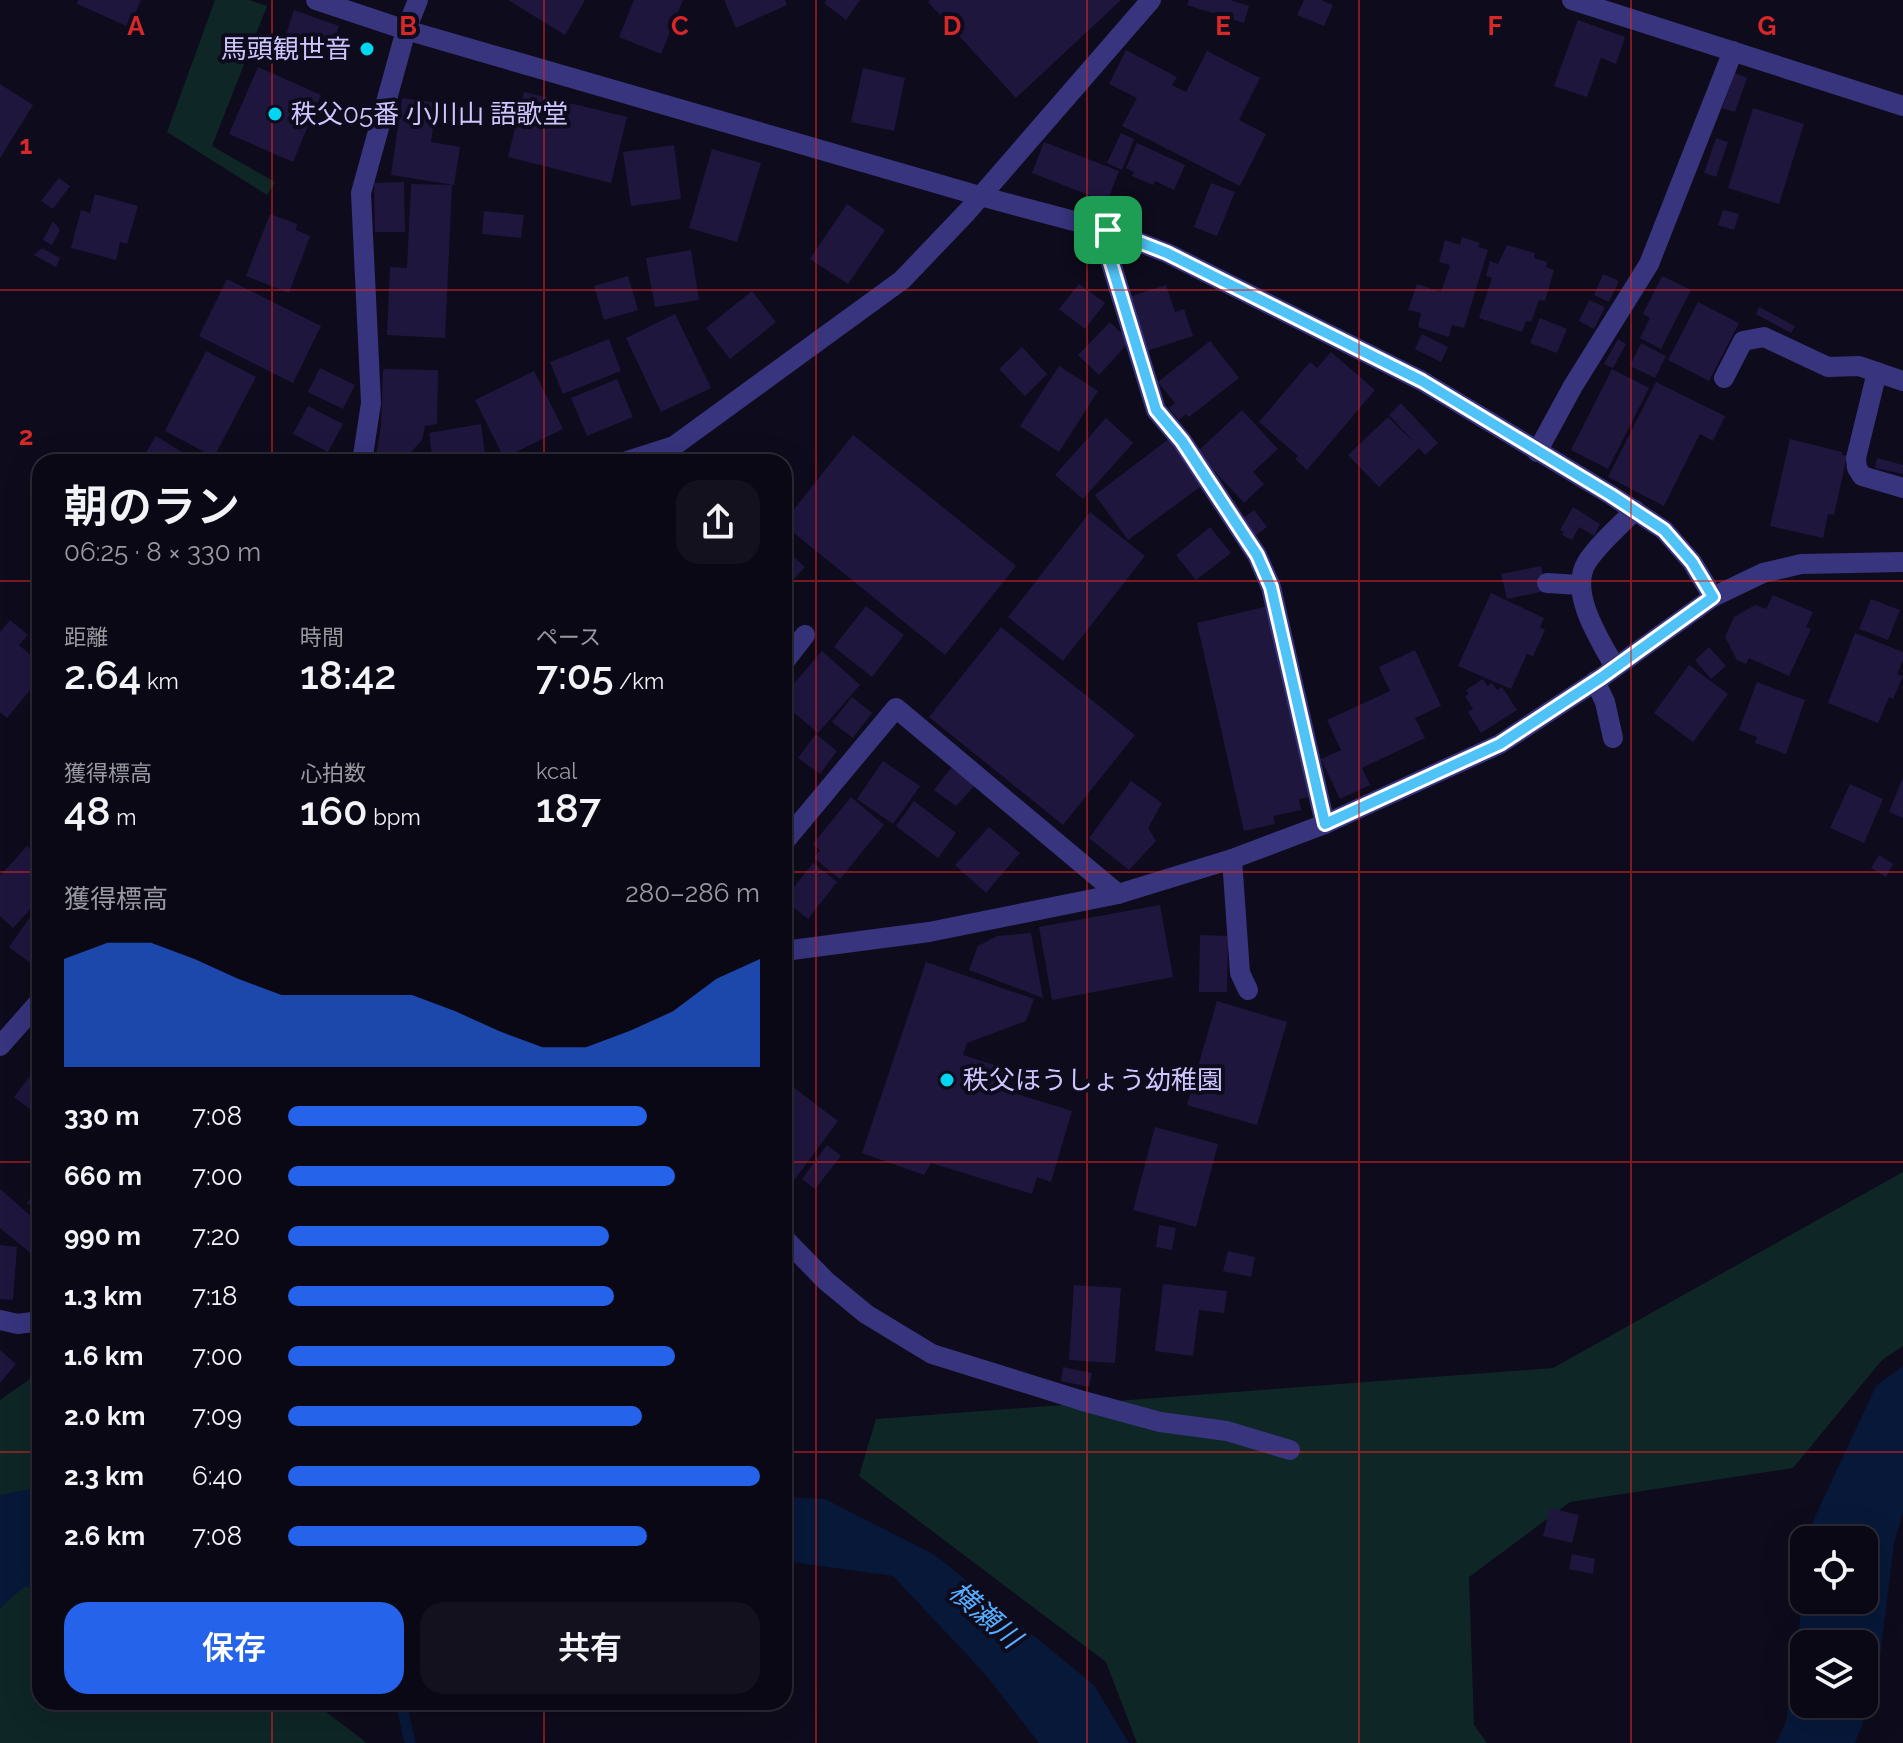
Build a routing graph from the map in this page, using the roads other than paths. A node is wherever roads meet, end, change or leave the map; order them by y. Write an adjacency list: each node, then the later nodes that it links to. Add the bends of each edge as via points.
1 (316, 0): 5 (street)
2 (418, 0): 5 (street)
3 (1151, 0): 8 (street)
4 (1572, 0): 6 (street)
5 (406, 30): 8 (street); 14 (street, via 361,193 371,403)
6 (1733, 51): 7 (street); 13 (street, via 1649,264)
7 (1903, 106)
8 (980, 196): 9 (street); 15 (street, via 902,280 674,446)
9 (1108, 230): 13 (street, via 1167,253 1422,381); 27 (street, via 1111,263 1156,410 1257,555 1271,587)
10 (1877, 372): 11 (street, via 1859,366 1828,367 1764,337 1743,341); 12 (street); 16 (street, via 1857,468 1862,476)
11 (1724, 378)
12 (1903, 381)
13 (1537, 452): 17 (street)
14 (363, 454)
15 (649, 454)
16 (1903, 488)
17 (1635, 510): 20 (street, via 1586,563); 21 (street, via 1664,530)
18 (1903, 562): 21 (street, via 1801,564 1763,573)
19 (1547, 583): 20 (street)
20 (1580, 585): 24 (street)
21 (1713, 597): 24 (street)
22 (805, 635): 23 (street)
23 (792, 652)
24 (1615, 667): 25 (street)
25 (1595, 681): 26 (street); 27 (street, via 1500,744)
26 (1613, 738)
27 (1325, 824): 29 (street)
28 (792, 832): 30 (street, via 896,708)
29 (1232, 859): 30 (street); 32 (street, via 1240,973)
30 (1118, 894): 31 (street, via 929,932)
31 (792, 950)
32 (1248, 990)
33 (32, 1010): 34 (street)
34 (0, 1046)
35 (792, 1246): 38 (street, via 866,1314 932,1354 1160,1422 1227,1431)
36 (0, 1320): 37 (street)
37 (32, 1322)
38 (1290, 1450)

